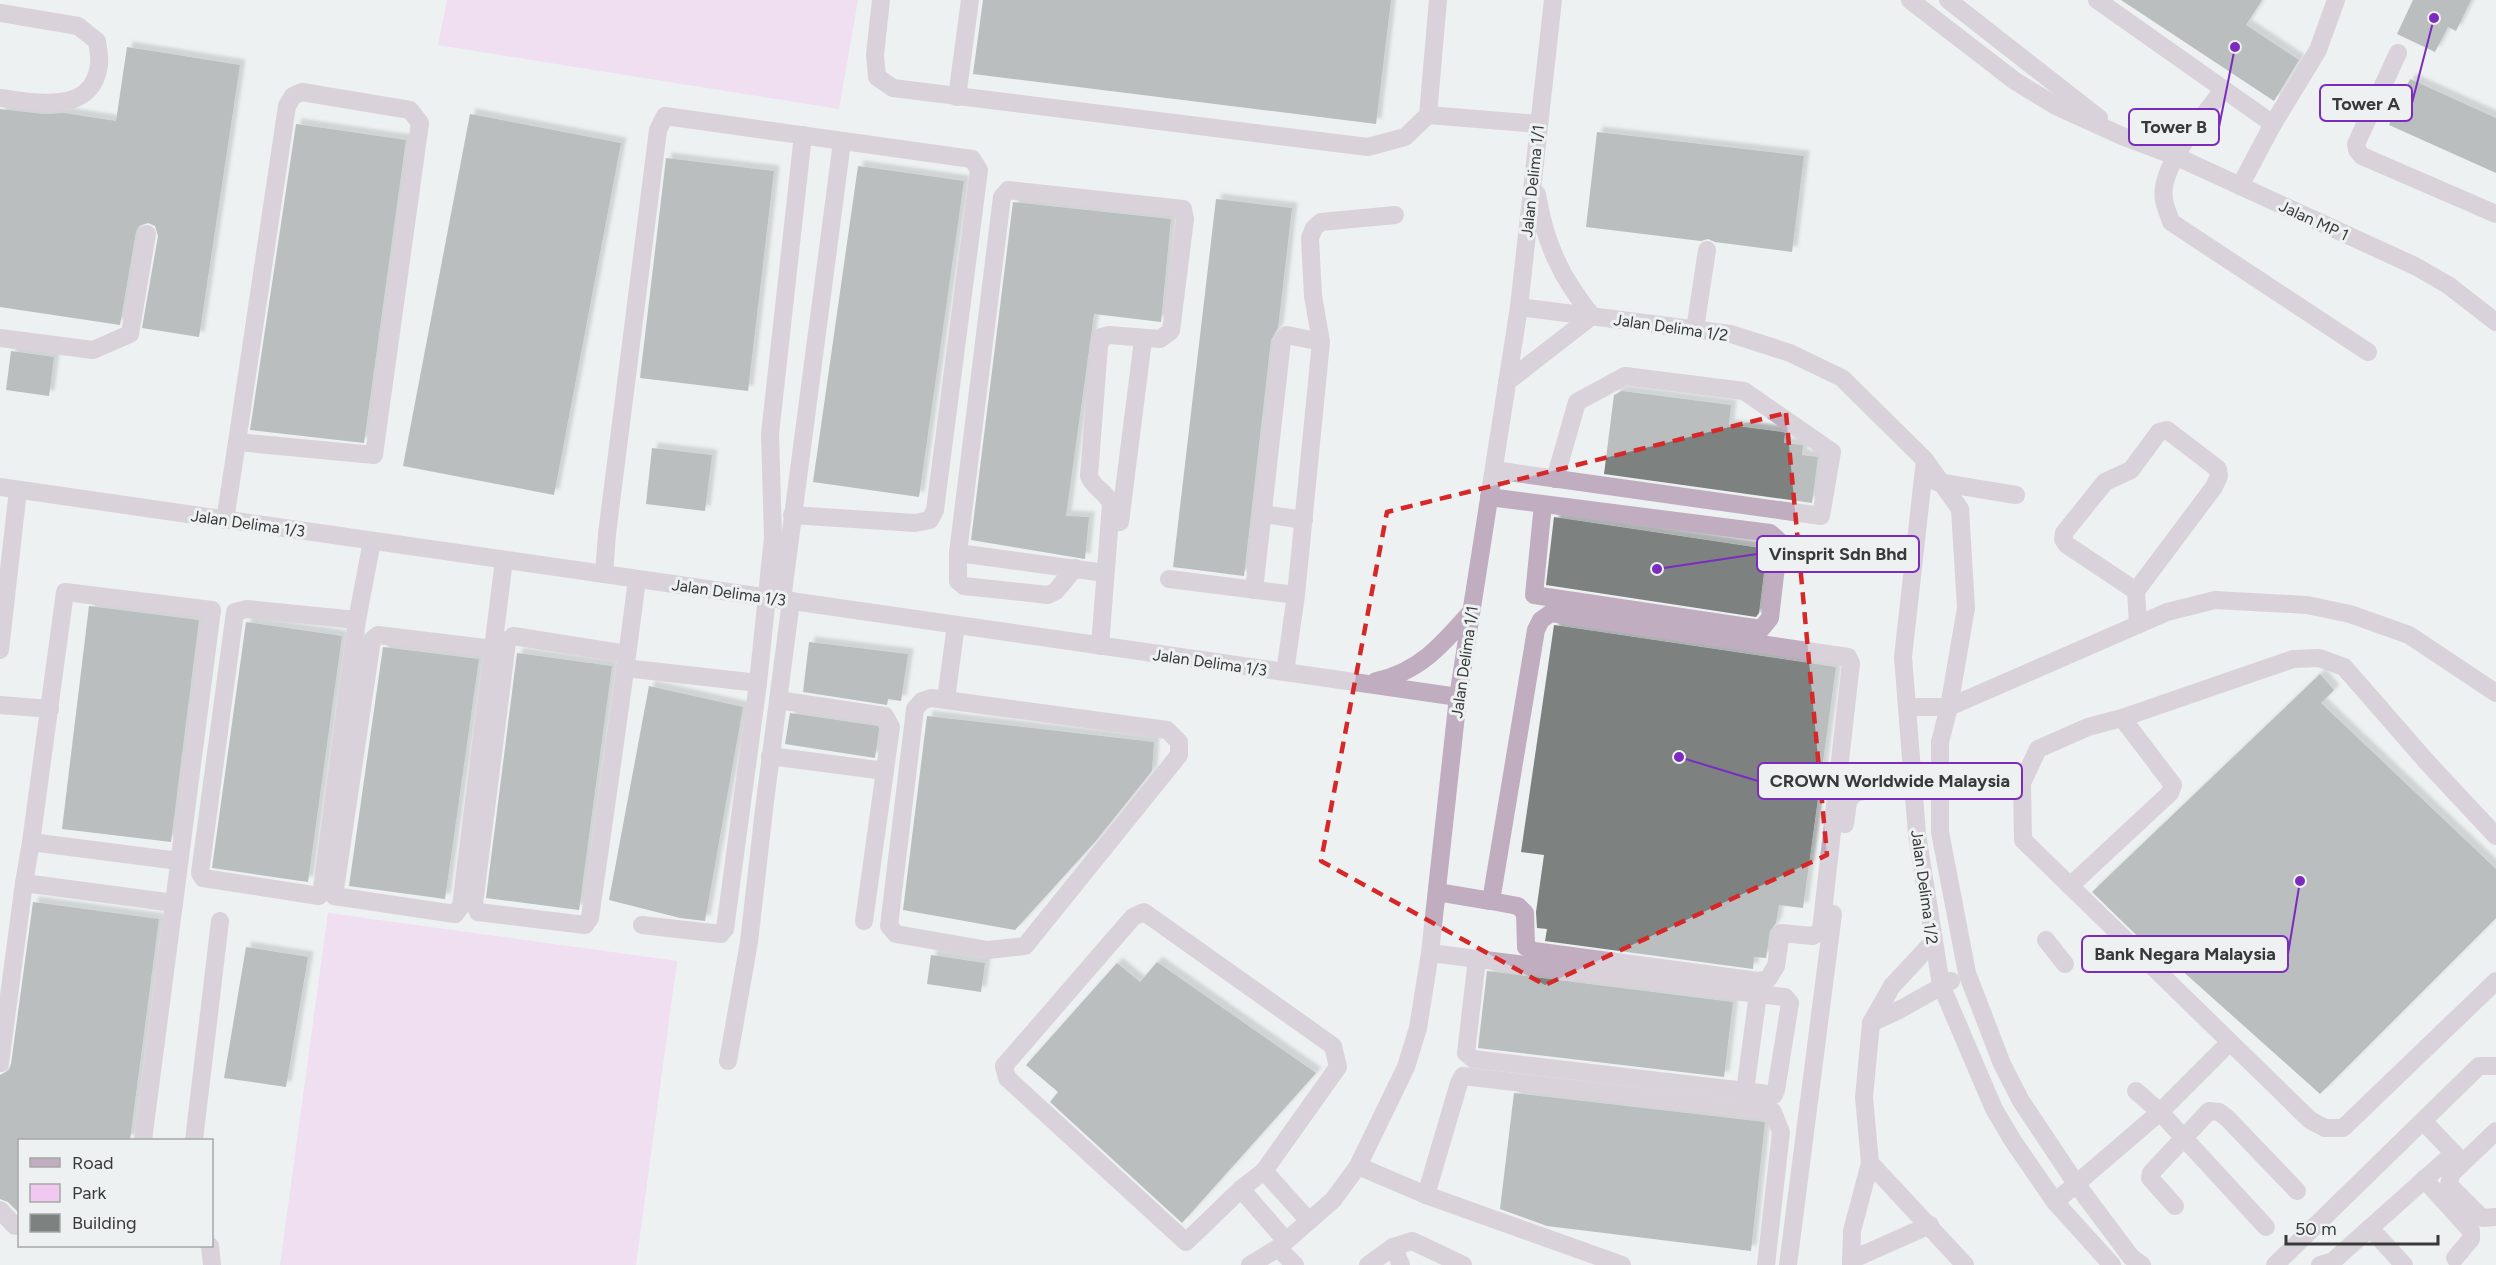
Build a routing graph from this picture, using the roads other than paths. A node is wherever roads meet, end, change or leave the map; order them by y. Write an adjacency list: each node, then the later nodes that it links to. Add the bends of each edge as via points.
1 (881, 0): 12 (street, via 875,55 877,77 892,88)
2 (970, 0): 12 (street)
3 (1438, 0): 14 (street)
4 (1552, 0): 15 (street, Jalan Delima 1/1)
5 (1910, 0): 18 (street, Jalan MP 1, via 2014,81 2056,106)
6 (1948, 0): 18 (street, Jalan MP 1)
7 (2097, 0): 11 (street)
8 (2336, 0): 16 (street, via 2318,50)
9 (0, 13): 13 (street, via 78,26 97,41 100,64 82,96 54,104)
10 (2398, 53): 23 (street, via 2356,144 2357,150 2362,156)
11 (2223, 90): 16 (street); 20 (street)
12 (957, 97): 14 (street, via 1368,147 1405,138)
13 (0, 98)
14 (1428, 115): 15 (street)
15 (1538, 124): 21 (street, Jalan Delima 1/1)
16 (2273, 124): 22 (street)
17 (803, 135): 19 (street); 55 (street, via 665,116 658,130); 61 (street, via 770,434 773,537)
18 (2122, 136): 20 (street, Jalan MP 1)
19 (842, 141): 46 (street); 46 (street, via 972,159 979,170 935,510 930,519 915,523)
20 (2175, 156): 22 (street, Jalan MP 1); 34 (street, via 2164,191 2171,222)
21 (1533, 168): 27 (street, Jalan Delima 1/1); 28 (street, via 1550,249)
22 (2240, 186): 29 (street, Jalan MP 1, via 2415,267 2448,285)
23 (2496, 214)
24 (1395, 215): 33 (street, via 1321,222 1314,228 1310,238 1312,296)
25 (147, 234): 31 (street, via 130,334 93,350)
26 (1707, 250): 30 (street)
27 (1519, 307): 28 (street, Jalan Delima 1/2); 35 (street, Jalan Delima 1/1)
28 (1592, 316): 30 (street, Jalan Delima 1/2); 35 (street)
29 (2496, 322)
30 (1695, 329): 37 (street, Jalan Delima 1/2, via 1731,334 1790,353 1842,378)
31 (0, 338)
32 (1143, 340): 51 (street, via 1160,339 1171,331 1183,209 1008,190 1002,197); 54 (street, via 1109,335 1102,338 1099,346 1089,476 1111,504); 66 (street)
33 (1321, 342): 47 (street, via 1287,336 1282,341); 49 (street)
34 (2368, 352)
35 (1507, 382): 38 (street, Jalan Delima 1/1)
36 (237, 442): 36 (street, via 286,106 302,92 410,110 420,123 374,455); 48 (street)
37 (1925, 460): 40 (street, Jalan Delima 1/2); 41 (street, Jalan Delima 1/2)
38 (1494, 470): 39 (street); 44 (street, Jalan Delima 1/1)
39 (1555, 479): 39 (street, via 1576,402 1625,376 1744,391 1832,452 1821,516)
40 (1923, 480): 41 (street); 79 (street, Jalan Delima 1/2, via 1903,657)
41 (1942, 482): 43 (street); 78 (street, Jalan Delima 1/2, via 1960,509 1966,608)
42 (9, 488): 48 (street, Jalan Delima 1/3); 68 (street)
43 (2016, 495)
44 (1489, 497): 45 (street); 62 (street, Jalan Delima 1/1)
45 (1543, 504): 45 (street, via 1534,595 1761,629 1770,618 1779,541 1770,533)
46 (792, 514): 61 (street)
47 (1263, 514): 49 (street); 58 (street)
48 (225, 520): 50 (street, Jalan Delima 1/3)
49 (1304, 520): 60 (street)
50 (372, 541): 52 (street, Jalan Delima 1/3); 63 (street)
51 (958, 553): 53 (street); 53 (street, via 958,581 964,586 1047,595 1056,591)
52 (504, 560): 55 (street, Jalan Delima 1/3); 67 (street)
53 (1075, 568): 54 (street)
54 (1105, 573): 66 (street)
55 (604, 574): 56 (street, Jalan Delima 1/3)
56 (637, 579): 61 (street, Jalan Delima 1/3); 69 (street)
57 (1170, 579): 58 (street)
58 (1254, 590): 60 (street)
59 (2136, 591): 59 (street, via 2067,545 2064,533 2105,482 2131,470 2159,432 2167,430 2218,469 2219,476); 65 (street)
60 (1296, 595): 70 (street)
61 (780, 600): 64 (street, Jalan Delima 1/3); 71 (street); 76 (street)
62 (1471, 612): 72 (street, via 1438,649 1406,671); 74 (street, Jalan Delima 1/1)
63 (357, 620): 63 (street, via 247,609 235,612 200,873 203,878 319,896)
64 (956, 625): 66 (street, Jalan Delima 1/3); 75 (street)
65 (2138, 625): 73 (street, via 2167,612 2215,600 2307,605 2350,614 2409,635); 78 (street)
66 (1103, 646): 70 (street, Jalan Delima 1/3)
67 (493, 649): 67 (street, via 378,635 372,640 334,896 454,914 458,911)
68 (0, 650)
69 (626, 661): 69 (street, via 513,636 507,642 474,904 478,912 585,925 590,918); 71 (street)
70 (1285, 672): 72 (street, Jalan Delima 1/3)
71 (758, 683): 95 (street, via 725,928 721,934)
72 (1363, 684): 74 (street, Jalan Delima 1/3)
73 (2496, 693)
74 (1458, 697): 90 (street, Jalan Delima 1/1)
75 (946, 699): 75 (street, via 931,698 915,709 889,926 896,934 988,950 1025,946 1179,755 1179,742 1167,730)
76 (778, 700): 82 (street); 83 (street, via 885,716 891,727)
77 (0, 705): 80 (street)
78 (1949, 707): 79 (street); 102 (street, Jalan Delima 1/2, via 1940,742 1940,832)
79 (1907, 708): 84 (street, Jalan Delima 1/2)
80 (50, 710): 86 (street); 87 (street, via 65,592 212,610)
81 (2122, 718): 85 (street, via 2293,659 2319,658 2344,667); 89 (street, via 2172,785 2170,793); 89 (street, via 2088,727 2038,749 2022,783 2023,840)
82 (770, 756): 83 (street); 108 (street, via 749,942)
83 (885, 771): 94 (street)
84 (1912, 775): 98 (street, Jalan Delima 1/2); 150 (street, via 1853,794 1848,802)
85 (2496, 836)
86 (31, 842): 87 (street); 88 (street)
87 (179, 861): 92 (street)
88 (24, 883): 92 (street); 96 (street)
89 (2070, 886): 107 (street)
90 (1437, 892): 91 (street); 99 (street, Jalan Delima 1/1)
91 (1491, 901): 91 (street, via 1518,906 1525,913 1526,947 1534,951 1758,981 1768,979 1776,966 1781,933 1813,936 1821,930 1851,663 1848,657 1551,613 1536,630)
92 (174, 903): 117 (street)
93 (220, 921): 118 (street)
94 (864, 921)
95 (642, 925)
96 (9, 927): 109 (street)
97 (2046, 940): 101 (street)
98 (1932, 943): 104 (street, Jalan Delima 1/2); 106 (street, via 1892,986)
99 (1430, 953): 100 (street); 121 (street, Jalan Delima 1/1, via 1418,1028 1406,1067)
100 (1477, 959): 105 (street); 111 (street, via 1466,1053 1473,1059)
101 (2066, 964)
102 (1967, 973): 104 (street); 124 (street, Jalan Delima 1/2, via 2002,1064 2021,1101)
103 (2496, 981): 107 (street, via 2343,1128 2325,1128 2310,1120)
104 (1941, 985): 106 (street); 128 (street, Jalan Delima 1/2, via 1994,1109)
105 (1758, 994): 111 (street); 111 (street, via 1785,997 1790,1003 1776,1090 1773,1095)
106 (1871, 1023): 120 (street, via 1863,1097)
107 (2230, 1042): 113 (street)
108 (728, 1061)
109 (0, 1063)
110 (2496, 1066): 114 (street, via 2479,1066)
111 (1745, 1091)
112 (2136, 1091): 113 (street)
113 (2160, 1112): 116 (street); 124 (street)
114 (2424, 1122): 119 (street); 154 (street)
115 (2496, 1131): 119 (street)
116 (2182, 1138): 126 (street, via 2209,1111 2219,1112); 129 (street, via 2150,1178); 135 (street)
117 (143, 1139)
118 (194, 1139)
119 (2459, 1158): 123 (street); 131 (street, via 2449,1185 2482,1218)
120 (1870, 1163): 134 (street); 141 (street, via 1852,1231)
121 (1358, 1166): 127 (street); 132 (street, Jalan Delima 1/1, via 1333,1200)
122 (1264, 1171): 125 (street); 125 (street, via 1338,1067 1334,1046 1144,912 1133,917 1004,1066 1007,1078 1186,1242); 132 (street)
123 (2424, 1179): 136 (street); 140 (street, via 2471,1231 2471,1239)
124 (2077, 1185): 128 (street); 153 (street, Jalan Delima 1/2, via 2131,1257)
125 (1241, 1189): 137 (street)
126 (2297, 1191)
127 (1426, 1195): 148 (street); 149 (street, via 1463,1076 1773,1112 1781,1132)
128 (2055, 1202): 152 (street, Jalan Delima 1/2)
129 (2175, 1206)
130 (0, 1210): 133 (street)
131 (2496, 1217)
132 (1309, 1221): 137 (street, Jalan Delima 1/1)
133 (18, 1226)
134 (1930, 1226): 141 (street); 151 (street)
135 (2266, 1227)
136 (2370, 1228): 155 (street, via 2333,1261); 156 (street)
137 (1282, 1244): 144 (street, Jalan Delima 1/1); 145 (street)
138 (210, 1247): 143 (street)
139 (1393, 1247): 142 (street, via 1412,1241); 146 (street); 147 (street)
140 (2455, 1258)
141 (1851, 1262)
142 (1454, 1263)
143 (212, 1265)
144 (1250, 1265)
145 (1295, 1265)
146 (1368, 1265)
147 (1401, 1265)
148 (1622, 1265)
149 (1766, 1265)
150 (1788, 1265)
151 (1965, 1265)
152 (2112, 1265)
153 (2142, 1265)
154 (2275, 1265)
155 (2320, 1265)
156 (2404, 1265)

